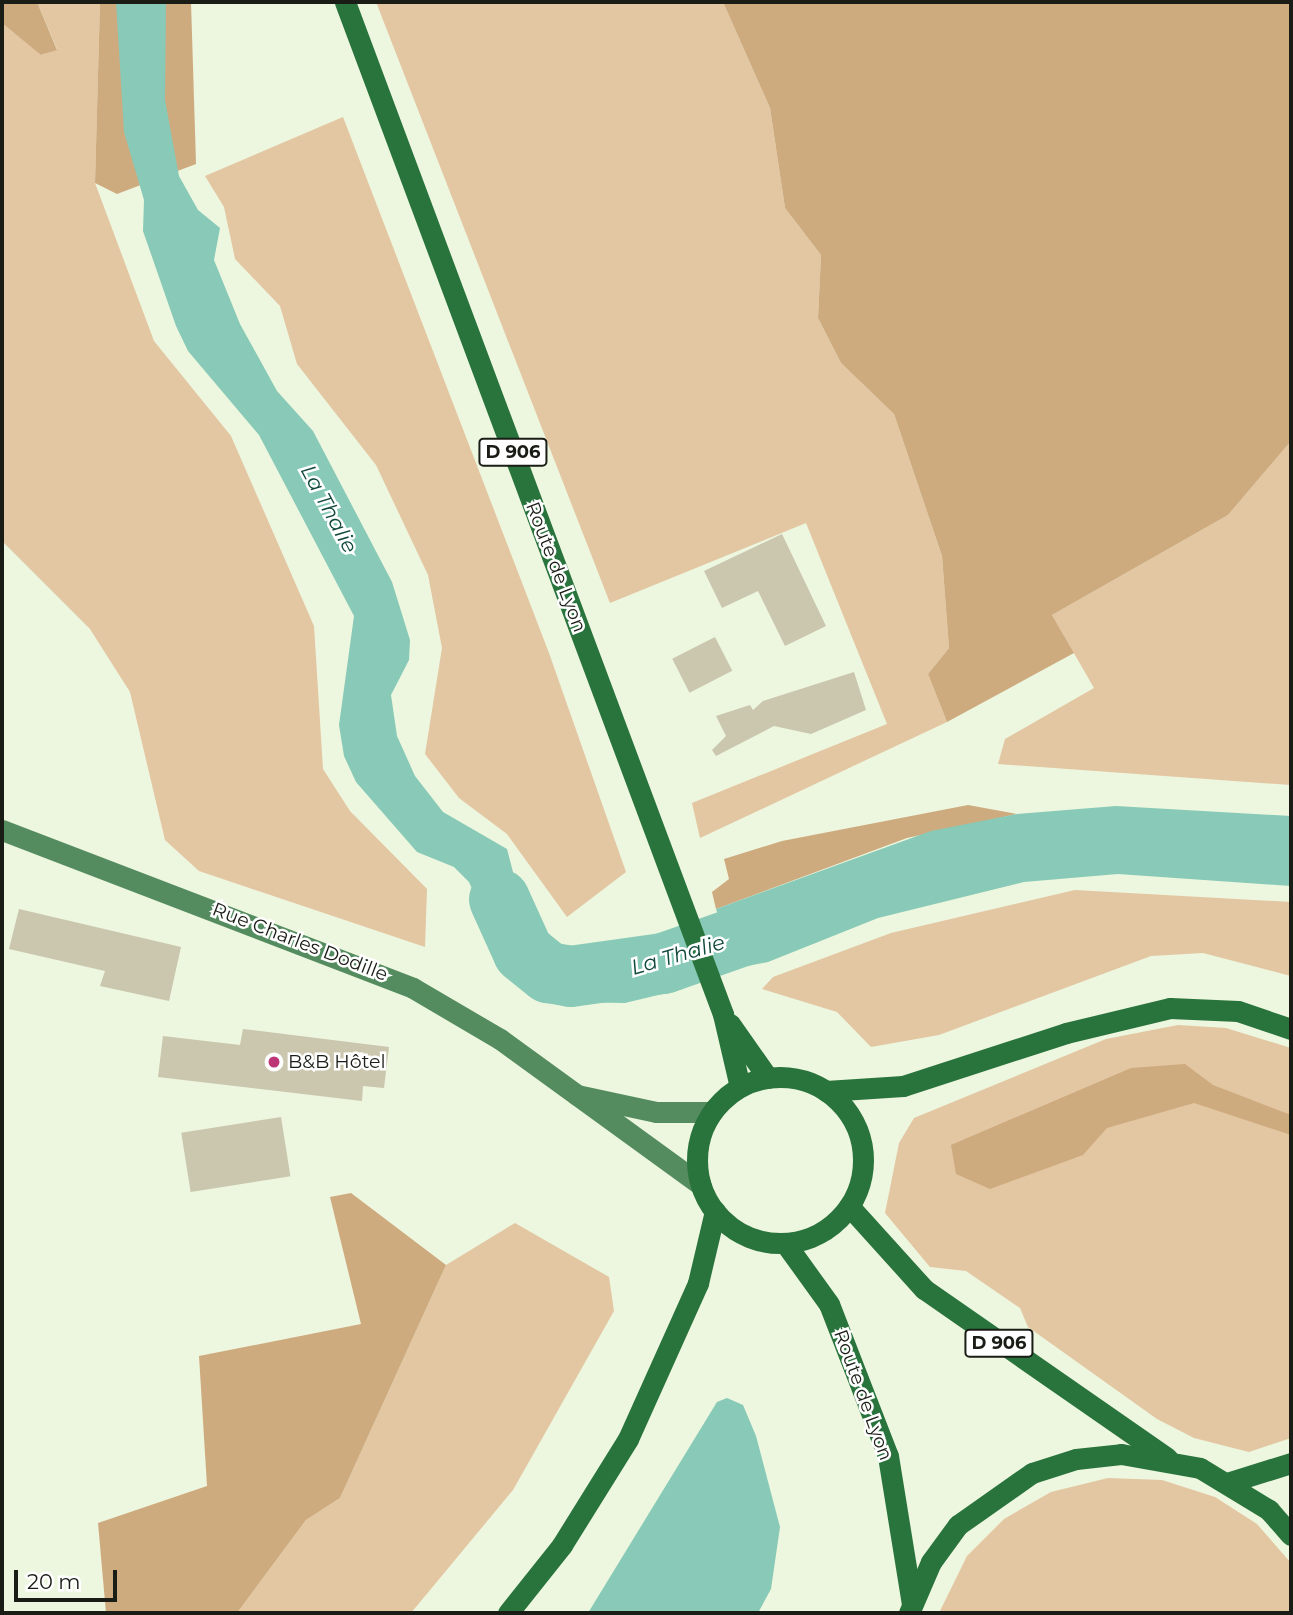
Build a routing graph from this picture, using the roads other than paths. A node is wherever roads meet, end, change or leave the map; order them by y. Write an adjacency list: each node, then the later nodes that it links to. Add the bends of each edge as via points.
1 (345, 2): 3 (main road, Route de Lyon / D 906)
2 (2, 830): 8 (main road, Rue Charles Dodille, via 376,970 490,1033)
3 (720, 1007): 5 (main road, Route de Lyon / D 906); 6 (main road, Route de Lyon / D 906)
4 (1291, 1028): 7 (main road, via 1238,1011 1170,1008 1066,1033 903,1086)
5 (768, 1078): 6 (main road); 7 (main road, via 808,1081)
6 (740, 1087): 9 (main road)
7 (826, 1091): 11 (main road, via 843,1105 862,1144 863,1166)
8 (577, 1095): 9 (main road, Rue Charles Dodille, via 656,1112); 10 (main road, Rue Charles Dodille)
9 (712, 1112): 10 (main road, via 698,1147)
10 (701, 1185): 12 (main road)
11 (849, 1206): 13 (main road, via 810,1238); 14 (main road, D 906, via 924,1289)
12 (715, 1211): 13 (main road, via 758,1240); 19 (main road, via 698,1283 628,1439 562,1545)
13 (785, 1243): 18 (main road, Route de Lyon, via 829,1304 888,1456)
14 (1167, 1458): 16 (main road); 18 (main road, via 1121,1454 1032,1473 958,1525)
15 (1291, 1463): 16 (main road)
16 (1230, 1482): 17 (main road)
17 (1291, 1535)
18 (911, 1609)
19 (508, 1613)

